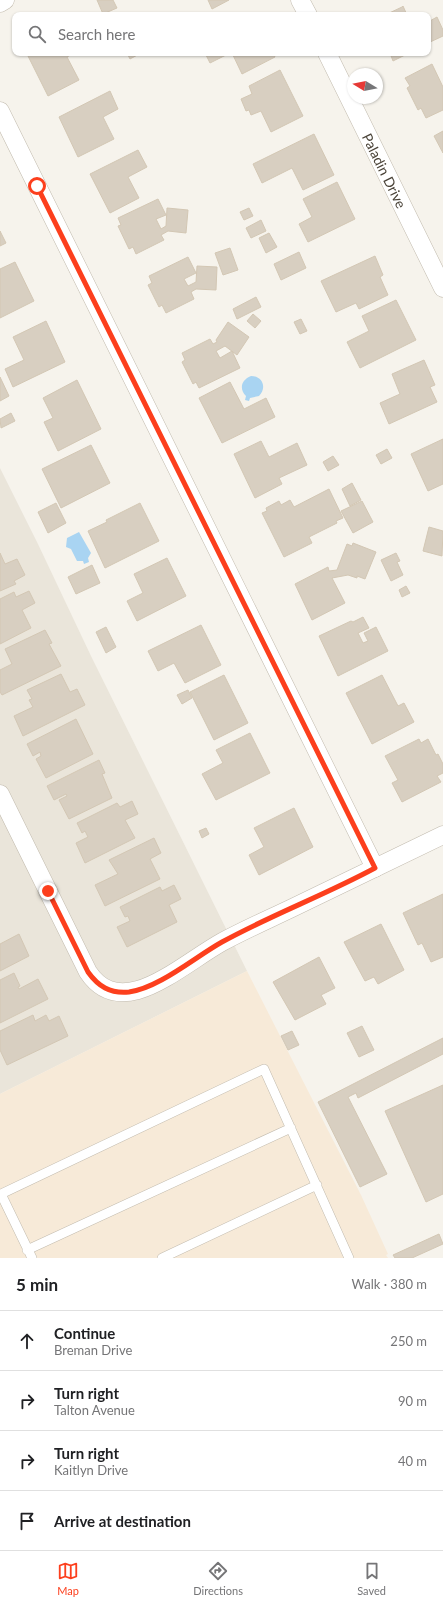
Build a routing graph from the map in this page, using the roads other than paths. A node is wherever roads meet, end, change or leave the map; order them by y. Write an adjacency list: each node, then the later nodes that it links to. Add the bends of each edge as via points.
1 (5, 0): 3 (street)
2 (300, 0): 4 (street)
3 (0, 3)
4 (306, 12)
5 (328, 56): 7 (street, Paladin Drive)
6 (0, 111): 10 (street)
7 (443, 288)
8 (0, 794): 10 (street, via 88,972 104,989 114,992 138,990 156,983 222,942)
9 (443, 835): 10 (street)
10 (375, 868)
11 (291, 1128): 12 (lane); 13 (lane, via 264,1069); 14 (lane)
12 (316, 1185): 15 (lane); 16 (lane)
13 (1, 1194): 14 (lane)
14 (30, 1254)
15 (162, 1258)
16 (350, 1258)

